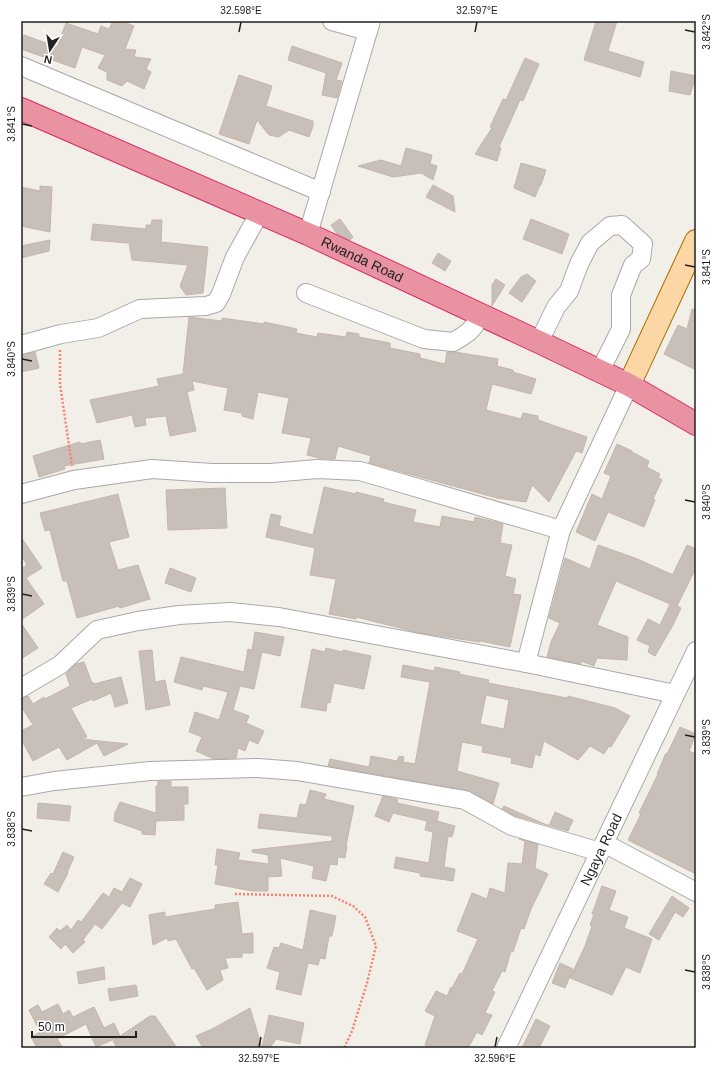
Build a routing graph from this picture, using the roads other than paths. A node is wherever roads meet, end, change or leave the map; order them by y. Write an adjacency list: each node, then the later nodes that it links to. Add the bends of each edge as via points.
1 (332, 21): 2 (street)
2 (369, 26): 5 (street)
3 (21, 66): 5 (street)
4 (21, 108): 6 (highway, Rwanda Road)
5 (321, 192): 7 (street)
6 (260, 212): 7 (highway, Rwanda Road); 12 (street, via 235,258 216,303 206,306 140,309 98,328 60,334)
7 (308, 234): 10 (highway, Rwanda Road)
8 (696, 241): 14 (main road)
9 (306, 293): 10 (street, via 424,339 453,342 472,330)
10 (480, 314): 11 (highway, Rwanda Road)
11 (538, 342): 13 (highway, Rwanda Road); 13 (street, via 556,307 569,291 590,243 610,226 622,225 643,244 641,259 633,265 621,295 621,329)
12 (21, 345)
13 (600, 371): 14 (highway, Rwanda Road)
14 (629, 385): 15 (highway, Rwanda Road); 17 (street)
15 (696, 424)
16 (21, 494): 17 (street, via 74,480 152,469 212,473 272,473 317,469 360,472)
17 (561, 530): 19 (street)
18 (696, 651): 21 (street, Ngaya Road)
19 (526, 663): 20 (street, via 279,617 230,612 179,615 97,630 60,665); 21 (street)
20 (21, 688)
21 (675, 694): 23 (street, Ngaya Road)
22 (21, 787): 23 (street, via 150,771 258,768 297,771 466,800 512,826)
23 (602, 848): 24 (street); 25 (street, Ngaya Road)
24 (696, 892)
25 (506, 1048)

